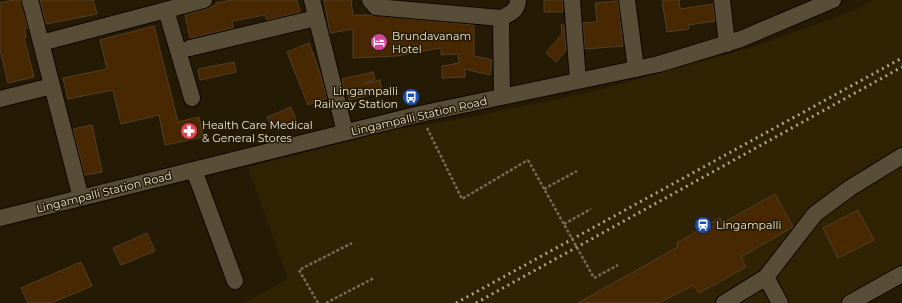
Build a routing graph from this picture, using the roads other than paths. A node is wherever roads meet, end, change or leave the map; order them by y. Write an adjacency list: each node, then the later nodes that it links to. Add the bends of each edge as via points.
1 (30, 0): 13 (street)
2 (204, 0): 10 (street)
3 (312, 0): 11 (street)
4 (370, 0): 12 (street, via 376,7)
5 (518, 0): 12 (street, via 518,6 512,13)
6 (572, 0): 17 (street)
7 (627, 0): 16 (street)
8 (722, 0): 14 (street)
9 (832, 0): 14 (street, Lingampalli Station Road)
10 (166, 10): 13 (street); 20 (street)
11 (316, 18): 15 (street); 22 (street)
12 (502, 18): 19 (street)
13 (41, 43): 18 (street)
14 (727, 44): 16 (street, Lingampalli Station Road)
15 (190, 48)
16 (636, 69): 17 (street, Lingampalli Station Road)
17 (578, 81): 19 (street, Lingampalli Station Road)
18 (52, 86): 21 (street); 25 (street)
19 (502, 97): 22 (street, Lingampalli Station Road)
20 (192, 98)
21 (0, 99)
22 (345, 132): 24 (street, Lingampalli Station Road)
23 (902, 156): 28 (street, via 850,188 815,214)
24 (194, 170): 25 (street, Lingampalli Station Road); 29 (street)
25 (81, 198): 26 (street, Lingampalli Station Road)
26 (0, 218)
27 (902, 274): 32 (street)
28 (766, 277): 30 (street); 31 (street)
29 (235, 281)
30 (724, 303)
31 (780, 303)
32 (850, 303)

